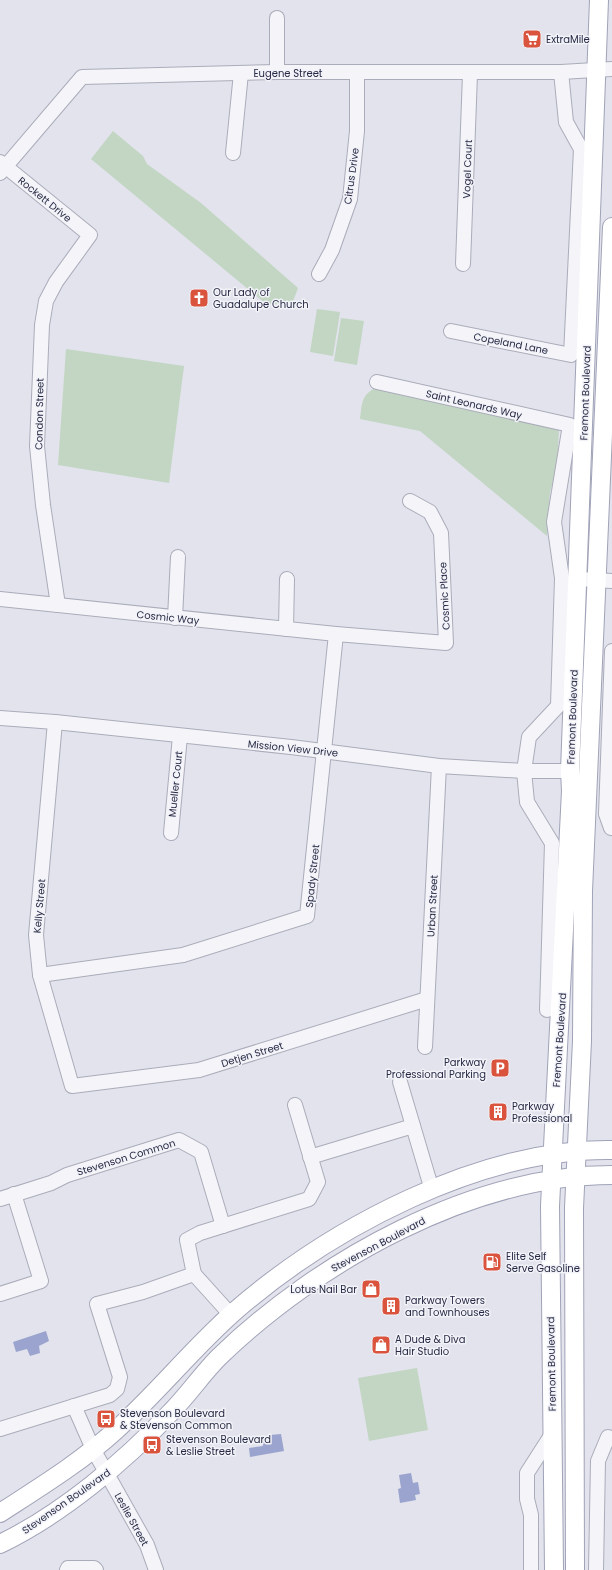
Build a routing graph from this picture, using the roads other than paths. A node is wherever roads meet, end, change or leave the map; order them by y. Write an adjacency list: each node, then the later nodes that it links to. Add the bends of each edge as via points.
1 (600, 0): 3 (main road, Fremont Boulevard)
2 (278, 18): 4 (street)
3 (605, 69): 5 (street, Eugene Street); 22 (main road, Fremont Boulevard)
4 (277, 72): 6 (street, Eugene Street); 7 (street, Eugene Street)
5 (561, 72): 8 (street, Eugene Street); 16 (street, Fremont Boulevard, via 566,122 581,149)
6 (240, 73): 9 (street); 10 (street, Eugene Street, via 82,77)
7 (357, 73): 8 (street, Eugene Street); 14 (street, Citrus Drive, via 357,131 350,199 332,250)
8 (470, 74): 13 (street, Vogel Court)
9 (233, 153)
10 (2, 167): 12 (street, Rockett Drive)
11 (612, 227): 23 (main road, Fremont Boulevard)
12 (90, 235): 25 (street, Condon Street, via 56,282 46,301 42,325 37,446)
13 (463, 264)
14 (319, 274)
15 (451, 331): 16 (street, Copeland Lane)
16 (571, 355)
17 (377, 382): 18 (street, Saint Leonards Way)
18 (570, 425): 35 (street, Fremont Boulevard, via 554,522 562,578 558,706 529,737)
19 (410, 501): 28 (street, Cosmic Place, via 430,512 441,533 446,642)
20 (178, 557): 26 (street)
21 (287, 579): 27 (street)
22 (578, 579): 23 (street); 36 (main road, Fremont Boulevard)
23 (605, 580): 36 (main road, Fremont Boulevard)
24 (0, 599): 25 (street, Cosmic Way)
25 (58, 605): 26 (street, Cosmic Way)
26 (175, 618): 27 (street, Cosmic Way)
27 (286, 629): 28 (street, Cosmic Way)
28 (336, 634): 33 (street, Spady Street)
29 (612, 651): 37 (street, via 606,814)
30 (0, 718): 31 (street, Mission View Drive)
31 (55, 722): 32 (street, Mission View Drive); 39 (street, Kelly Street, via 36,935)
32 (180, 736): 33 (street, Mission View Drive); 38 (street, Mueller Court)
33 (325, 751): 34 (street, Mission View Drive); 39 (street, Spady Street, via 307,916 183,955)
34 (439, 766): 35 (street, Mission View Drive); 40 (street, Urban Street)
35 (524, 770): 36 (street, Mission View Drive); 41 (street, Fremont Boulevard, via 527,802 552,843)
36 (578, 771): 48 (main road, Fremont Boulevard, via 582,1041); 49 (main road, Fremont Boulevard, via 571,791)
37 (611, 828)
38 (171, 832)
39 (40, 975): 44 (street, Kelly Street)
40 (427, 999): 42 (street, Urban Street); 44 (street, Detjen Street, via 199,1070)
41 (547, 1010)
42 (425, 1047)
43 (400, 1082): 46 (street)
44 (72, 1086)
45 (295, 1105): 50 (street)
46 (413, 1126): 50 (street); 54 (street)
47 (612, 1150): 48 (main road)
48 (577, 1151): 49 (main road); 52 (main road, Fremont Boulevard)
49 (553, 1154): 53 (main road, Fremont Boulevard); 54 (main road, via 500,1166)
50 (310, 1157): 57 (street, via 318,1182 309,1200)
51 (612, 1175): 52 (main road, Stevenson Boulevard)
52 (576, 1176): 53 (main road, Stevenson Boulevard); 74 (main road, Fremont Boulevard)
53 (551, 1180): 63 (main road, Fremont Boulevard); 66 (main road, Stevenson Boulevard, via 493,1194 427,1219 369,1247 317,1278 269,1313 228,1349 172,1412)
54 (432, 1190): 60 (main road, via 328,1244 274,1280)
55 (14, 1194): 56 (street, Stevenson Common); 57 (street, Stevenson Common, via 179,1140 201,1152); 59 (street, via 41,1281)
56 (0, 1199)
57 (223, 1226): 58 (street, via 187,1240)
58 (194, 1274): 60 (street); 61 (street, via 143,1292 97,1304 120,1377 117,1389 110,1395)
59 (0, 1294)
60 (231, 1315): 65 (main road, via 200,1343 129,1418)
61 (74, 1406): 62 (street); 65 (street)
62 (0, 1429)
63 (552, 1434): 72 (street, via 527,1473 527,1499 531,1515); 73 (main road, Fremont Boulevard)
64 (608, 1437): 75 (street, via 598,1461)
65 (93, 1449): 66 (street, Leslie Street); 67 (main road)
66 (107, 1474): 68 (main road, Stevenson Boulevard, via 65,1504); 71 (street, Leslie Street, via 147,1545)
67 (0, 1513)
68 (0, 1544)
69 (67, 1570): 70 (street)
70 (96, 1570)
71 (156, 1570)
72 (531, 1570)
73 (554, 1570)
74 (576, 1570)
75 (596, 1570)

